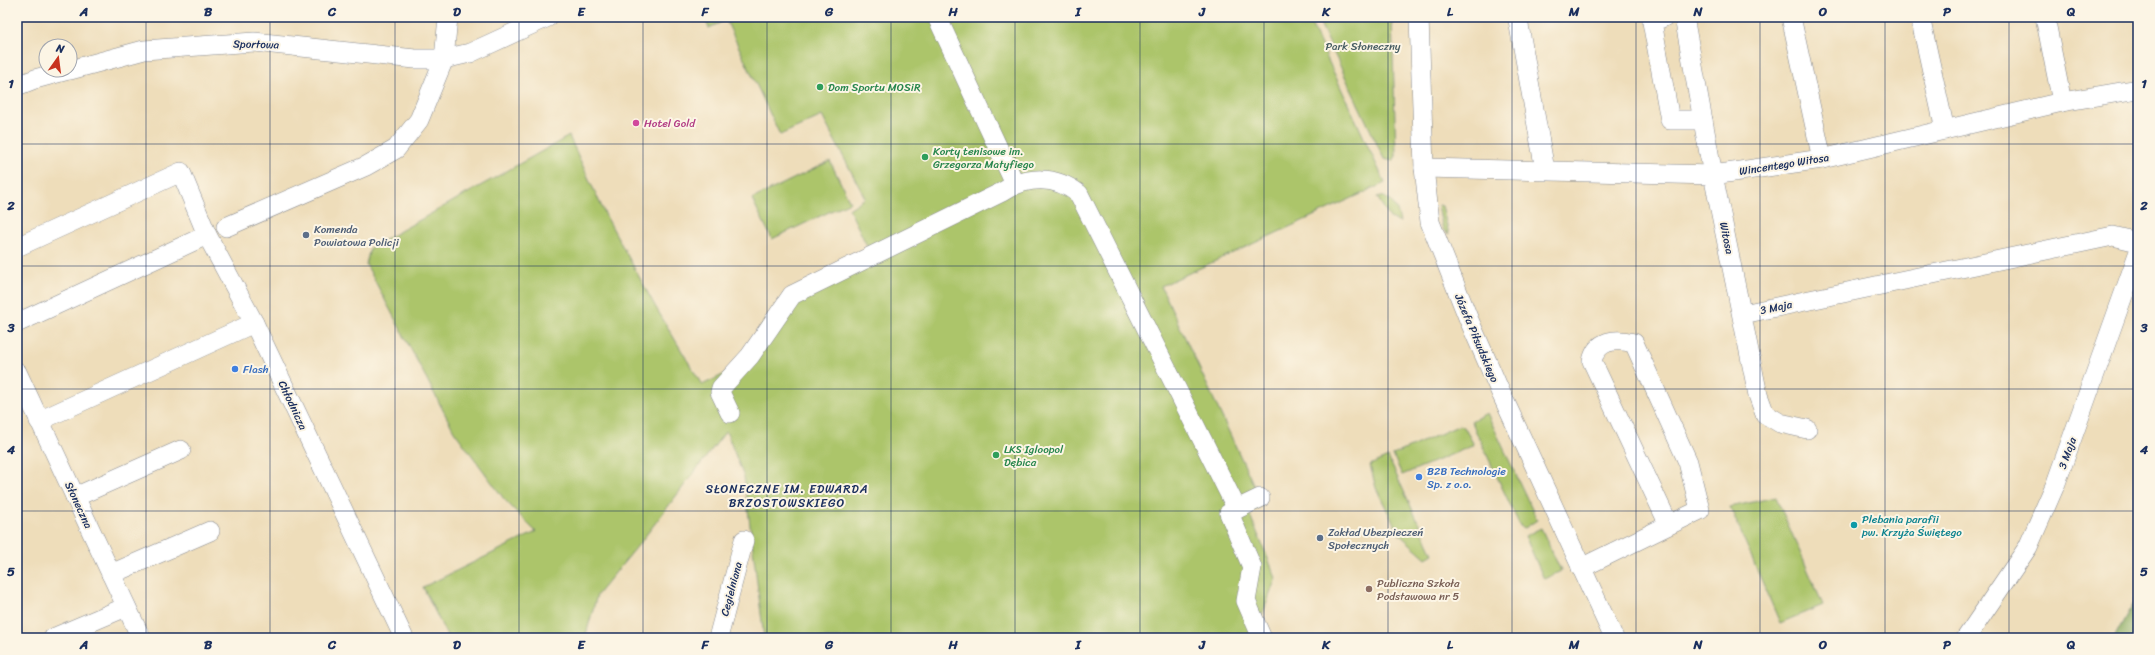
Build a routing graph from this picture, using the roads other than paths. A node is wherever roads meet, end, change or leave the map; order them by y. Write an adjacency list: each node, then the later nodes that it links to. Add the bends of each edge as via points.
1 (448, 17): 11 (street)
2 (548, 17): 11 (street, Sportowa, via 470,53)
3 (937, 17): 23 (street)
4 (1419, 17): 20 (street, Józefa Piłsudskiego)
5 (1664, 17): 17 (street, via 1652,22 1670,120)
6 (1684, 17): 17 (street, Witosa)
7 (1791, 17): 19 (street)
8 (1920, 17): 18 (street)
9 (2045, 17): 16 (street)
10 (1518, 20): 21 (street)
11 (444, 59): 12 (street, Sportowa, via 415,59 254,42 144,50); 24 (street, via 419,120 396,149 382,158)
12 (78, 68)
13 (39, 78): 14 (street, Sportowa)
14 (17, 86)
15 (2138, 89): 16 (street, Wincentego Witosa)
16 (2062, 102): 18 (street, Wincentego Witosa)
17 (1703, 120): 22 (street, Witosa)
18 (1945, 130): 19 (street, Wincentego Witosa)
19 (1822, 159): 22 (street, Wincentego Witosa)
20 (1424, 168): 21 (street, Wincentego Witosa); 43 (street, Józefa Piłsudskiego, via 1430,222 1438,243 1469,320)
21 (1545, 170): 22 (street, Wincentego Witosa)
22 (1713, 176): 29 (street, Witosa)
23 (1015, 184): 33 (street, via 792,295 750,356 721,388 720,392); 39 (street, via 1024,180 1044,179 1063,184 1079,194)
24 (226, 227)
25 (207, 235): 27 (street, Chłodnicza, via 181,172); 30 (street); 31 (street, Chłodnicza)
26 (2138, 242): 29 (street, 3 Maja, via 2114,236)
27 (17, 247)
28 (2138, 254): 46 (street, 3 Maja, via 2056,483 2028,547)
29 (1742, 314): 35 (street, Witosa, via 1758,395 1765,414 1780,424)
30 (17, 323)
31 (254, 323): 34 (street); 49 (street, Chłodnicza)
32 (17, 372): 34 (street, Słoneczna)
33 (730, 413)
34 (39, 420): 37 (street, Słoneczna)
35 (1807, 429)
36 (181, 450): 37 (street)
37 (75, 497): 44 (street, Słoneczna)
38 (1260, 498): 39 (street)
39 (1237, 509): 51 (street, via 1229,513 1252,567 1246,602)
40 (1669, 525): 40 (street, via 1592,361 1595,351 1601,344 1624,341 1634,343 1688,462 1700,510); 43 (street)
41 (210, 531): 44 (street)
42 (744, 540): 50 (street, Cegielniana)
43 (1581, 568): 52 (street, Józefa Piłsudskiego)
44 (111, 574): 45 (street, Słoneczna)
45 (126, 607): 47 (street); 48 (street, Słoneczna)
46 (1970, 637)
47 (53, 638)
48 (141, 638)
49 (404, 638)
50 (718, 638)
51 (1262, 638)
52 (1614, 638)

